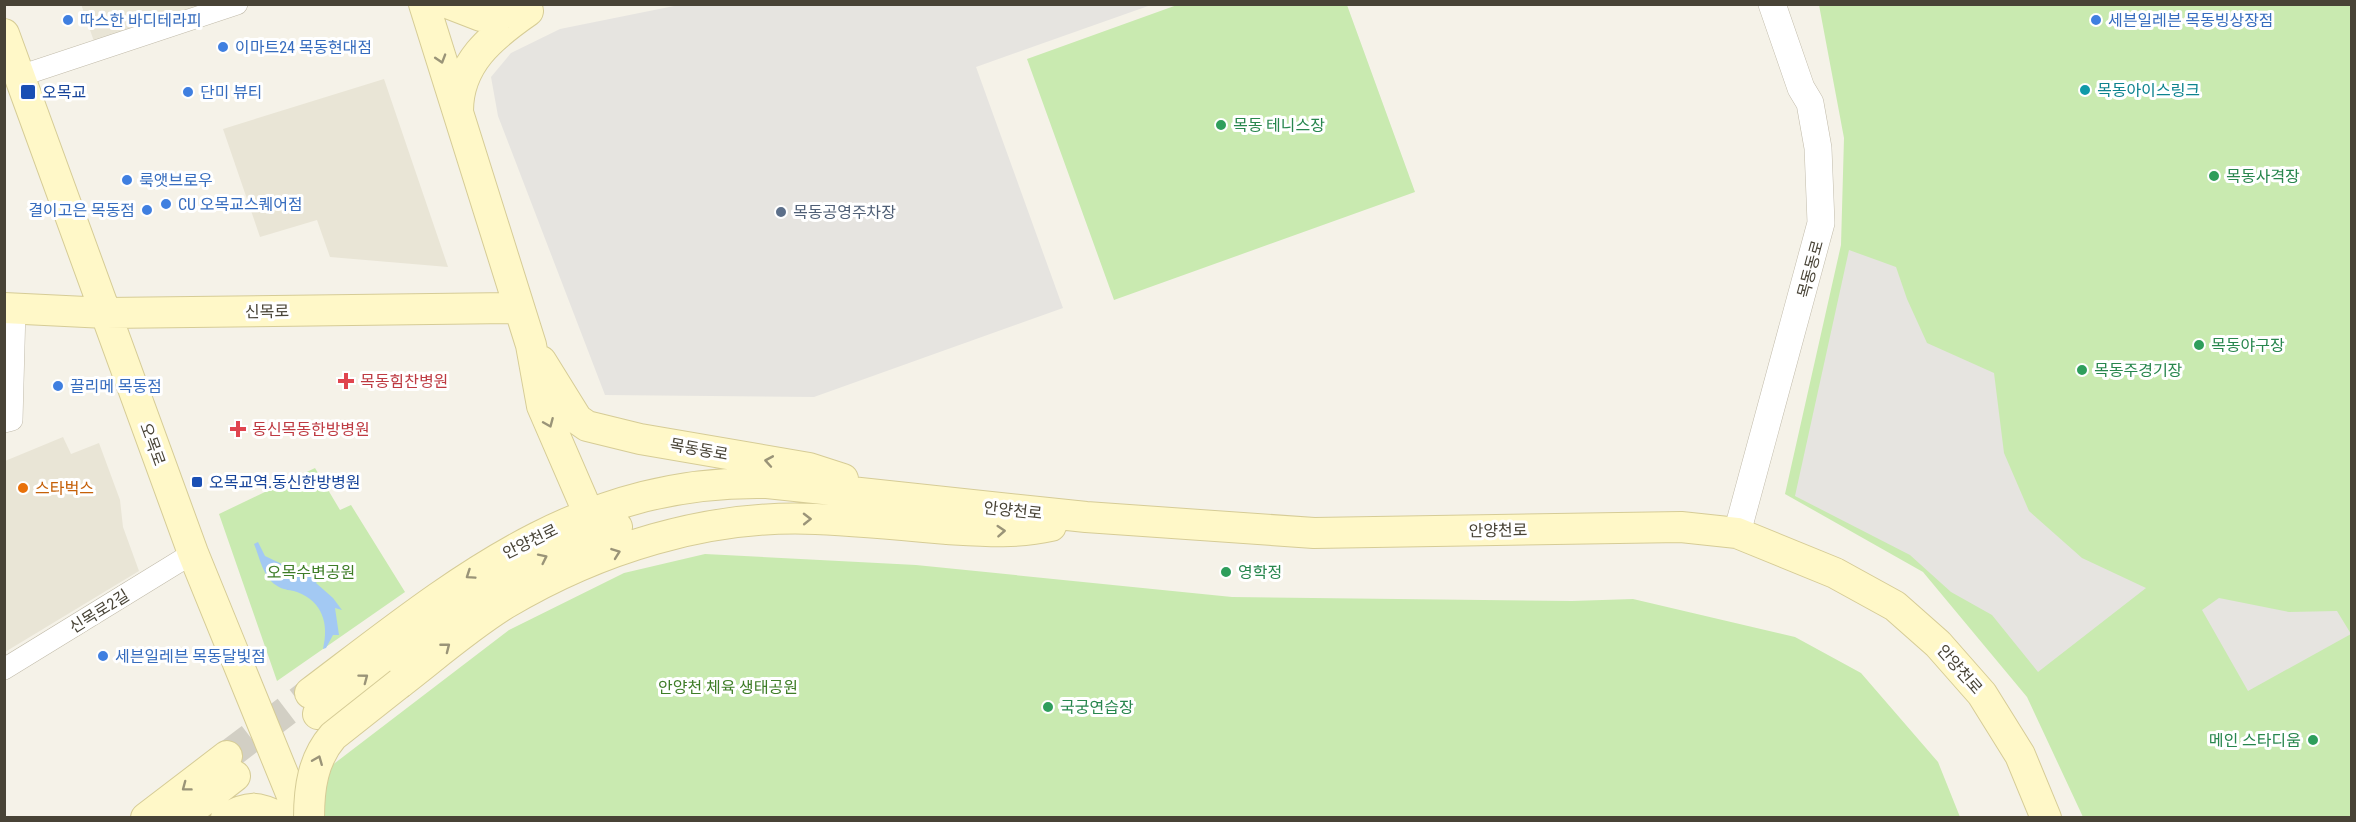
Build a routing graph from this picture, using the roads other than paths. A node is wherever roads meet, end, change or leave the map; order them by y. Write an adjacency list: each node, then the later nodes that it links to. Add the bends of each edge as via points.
1 (237, 4): 7 (street)
2 (424, 4): 8 (main road, 목동동로, one-way to 8)
3 (450, 4): 5 (main road, 목동동로, via 481,16)
4 (1772, 4): 17 (street, 목동동로, via 1801,88 1810,103 1818,148 1821,223)
5 (537, 8): 8 (main road, 목동동로, via 504,28 477,54 462,81)
6 (5, 34): 7 (main road, 오목로)
7 (20, 76): 11 (main road, 오목로)
8 (458, 114): 10 (main road, 목동동로)
9 (10, 308): 11 (main road, 신목로); 13 (street, 신목로, via 12,420)
10 (519, 308): 11 (main road, 신목로); 12 (main road, 목동동로)
11 (106, 313): 18 (main road, 오목로)
12 (531, 345): 14 (main road, 목동동로, one-way to 12, via 809,468 587,426 577,419); 16 (main road, 목동동로, one-way to 16, via 542,405)
13 (4, 422)
14 (906, 499): 15 (main road, 안양천로); 16 (main road, 안양천로, via 725,482 680,488)
15 (1086, 517): 17 (main road, 안양천로, via 1314,533 1681,527); 21 (main road, one-way to 15, bridge, via 324,747 333,736 466,631 546,581 629,548 693,530 751,522 813,519 993,532 1043,528)
16 (593, 524): 20 (main road, 안양천로, via 537,535 487,563 439,596)
17 (1737, 533): 25 (main road, 안양천로, via 1835,573 1895,606 1938,644 1982,694 2020,755)
18 (192, 553): 19 (street, 신목로2길); 21 (main road, 오목로)
19 (4, 669)
20 (314, 704)
21 (297, 815): 24 (main road, via 261,807 245,808)
22 (146, 818): 23 (main road, one-way to 22, via 231,766)
23 (181, 818)
24 (225, 818)
25 (2046, 818)

